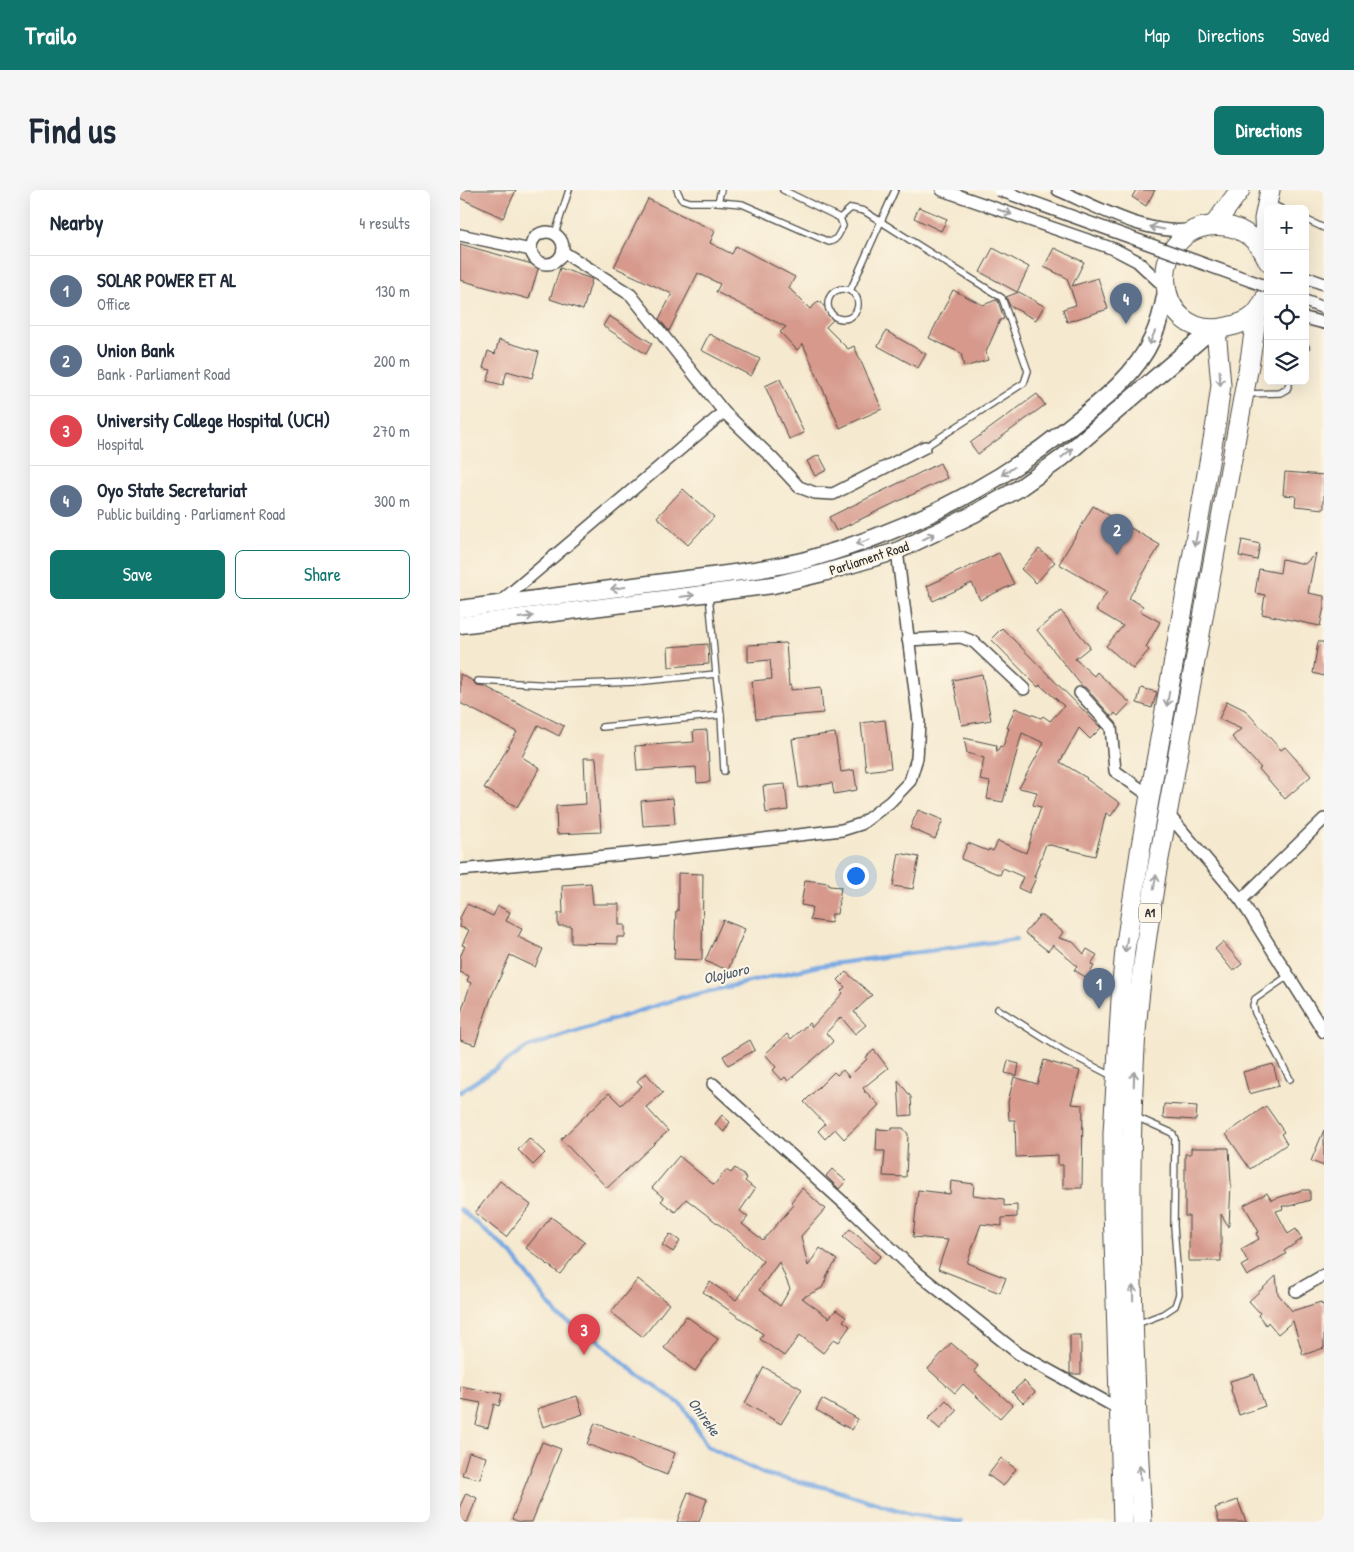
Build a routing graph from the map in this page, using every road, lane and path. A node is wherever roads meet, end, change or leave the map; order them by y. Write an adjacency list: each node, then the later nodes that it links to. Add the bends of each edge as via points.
1 (569, 190): 17 (lane)
2 (677, 190): 11 (lane, via 681,199 690,202)
3 (721, 190): 11 (lane)
4 (783, 190): 12 (lane)
5 (895, 190): 13 (lane)
6 (942, 190): 26 (street, one-way to 26, via 1114,249 1137,261)
7 (999, 190): 25 (street, bridge)
8 (1058, 190): 15 (street, one-way to 8, via 1174,231 1152,227)
9 (1240, 190): 15 (highway)
10 (1273, 200): 20 (highway, via 1264,219)
11 (718, 202): 12 (lane, via 742,204 829,242 837,239 843,226)
12 (840, 218): 13 (lane, via 851,208 864,211)
13 (880, 222): 27 (lane); 37 (lane, via 1002,298 1028,371 1024,383)
14 (1309, 222): 16 (lane)
15 (1209, 226): 22 (highway, via 1230,226 1246,233); 26 (highway, via 1187,234 1173,249 1165,267)
16 (1324, 228)
17 (555, 234): 19 (street, via 541,233 535,237); 21 (street, via 560,238)
18 (460, 235): 19 (street)
19 (531, 250): 21 (street, via 539,262 546,264 553,263)
20 (1266, 250)
21 (563, 252): 36 (street, via 631,295)
22 (1264, 254)
23 (1309, 278): 24 (street)
24 (1324, 284)
25 (1264, 286)
26 (1166, 289): 33 (highway, via 1172,306 1182,318); 40 (main road, Parliament Road, one-way to 40, via 1152,340 1141,360 1114,389 1049,443 1009,470 914,522 804,560 749,571)
27 (850, 291): 27 (lane, via 842,289 830,297 830,312 836,317 844,319 856,311 856,296)
28 (1309, 302): 30 (street)
29 (1264, 305): 33 (highway, via 1245,323); 35 (highway, A1)
30 (1324, 308)
31 (1309, 319): 32 (street)
32 (1324, 323)
33 (1213, 330): 38 (main road, Parliament Road, one-way to 33, via 1018,489 1062,458); 52 (highway, A1, one-way to 52, via 1221,385 1216,423)
34 (1288, 385): 35 (lane, via 1280,393)
35 (1244, 394): 53 (highway, A1)
36 (724, 412): 37 (street, via 799,487 815,493 833,494); 40 (street)
37 (925, 447)
38 (897, 551): 39 (main road, Parliament Road, via 773,585); 44 (street)
39 (709, 593): 42 (main road, Parliament Road, one-way to 39); 45 (lane)
40 (498, 604): 41 (main road, Parliament Road); 42 (street)
41 (460, 609)
42 (492, 621): 43 (main road, Parliament Road)
43 (460, 626)
44 (908, 640): 47 (street, via 960,637 974,642); 55 (street, via 919,722 917,758 910,781 890,802 861,824 842,830 659,851)
45 (716, 674): 46 (lane, via 590,684); 49 (lane)
46 (478, 681)
47 (1024, 690)
48 (1080, 693): 52 (street, via 1111,727 1115,771)
49 (721, 715): 50 (lane); 51 (lane)
50 (602, 727)
51 (724, 770)
52 (1149, 804): 53 (street); 60 (highway, A1, one-way to 60, via 1125,950)
53 (1168, 814): 56 (street); 63 (highway, A1, one-way to 53, via 1136,1029 1147,929)
54 (1324, 819): 56 (street)
55 (460, 870)
56 (1241, 900): 57 (street)
57 (1288, 976): 59 (street); 61 (lane, via 1255,999 1253,1005)
58 (998, 1009): 60 (lane, via 1064,1051)
59 (1324, 1032)
60 (1116, 1078): 67 (highway, A1, via 1113,1208)
61 (1290, 1079)
62 (714, 1084): 67 (street, via 915,1271 1019,1354)
63 (1132, 1116): 66 (highway, A1, one-way to 63); 66 (lane, via 1173,1134 1179,1294 1176,1306)
64 (1324, 1275): 65 (street)
65 (1296, 1291)
66 (1134, 1325): 69 (highway, A1, one-way to 66)
67 (1119, 1409): 68 (highway, A1)
68 (1124, 1522)
69 (1142, 1522)

